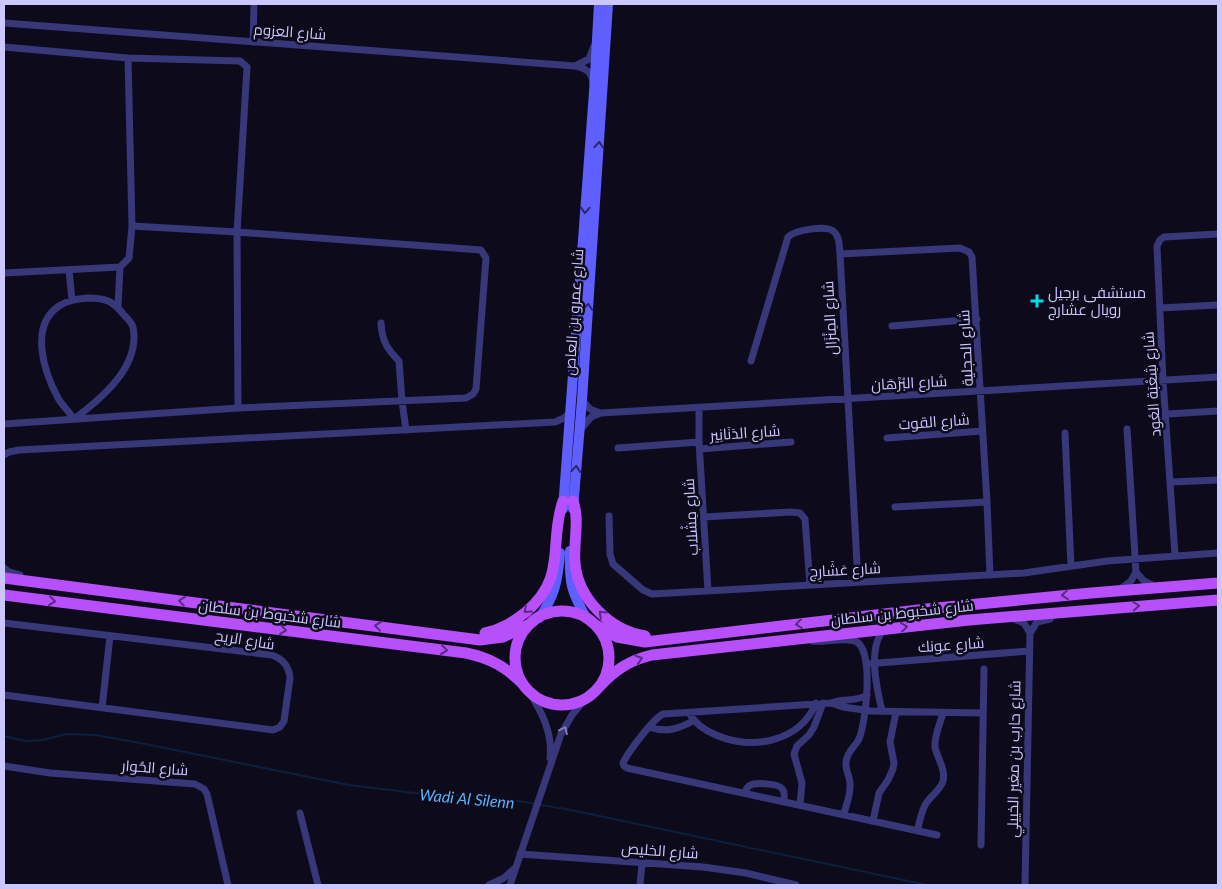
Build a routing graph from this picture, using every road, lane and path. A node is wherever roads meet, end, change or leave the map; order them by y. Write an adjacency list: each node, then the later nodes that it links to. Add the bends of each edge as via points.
1 (254, 4): 6 (street)
2 (599, 4): 5 (main road, شارع عمرو بن العاص)
3 (608, 4): 30 (main road, شارع عمرو بن العاص, one-way to 3)
4 (4, 23): 6 (street, شارع العزوم)
5 (597, 41): 9 (street, via 589,59); 10 (main road, شارع عمرو بن العاص)
6 (253, 42): 9 (street, شارع العزوم)
7 (4, 47): 8 (street)
8 (128, 58): 11 (street); 12 (street, via 240,61 247,67)
9 (575, 66): 10 (street, via 591,75)
10 (594, 92): 35 (main road, شارع عمرو بن العاص, one-way to 35)
11 (132, 226): 12 (street); 15 (street, via 129,258)
12 (237, 232): 31 (street, via 481,250 486,258 476,389 466,398); 32 (street)
13 (1218, 234): 21 (street, شارع شِعْبَة العُود, via 1164,237 1159,242)
14 (840, 254): 22 (street, شارع الحجلية, via 966,250 974,260); 25 (street, شارع المِنْزَال, via 837,237 830,229 800,230 790,235); 29 (street, شارع المِنْزَال)
15 (120, 267): 16 (street); 20 (street)
16 (69, 270): 17 (street); 18 (street)
17 (4, 273)
18 (72, 300): 20 (street, via 104,298); 38 (street, via 58,306 46,319 42,335 48,378)
19 (1218, 305): 21 (street)
20 (118, 306): 38 (street, via 133,326 130,357 119,379)
21 (1160, 308): 27 (street, شارع شِعْبَة العُود)
22 (977, 319): 24 (street); 28 (street, شارع الحجلية)
23 (381, 323): 31 (street, via 388,349 399,361)
24 (892, 326)
25 (751, 361)
26 (1218, 378): 27 (street, شارع البُرْهَان)
27 (1163, 382): 28 (street, شارع البُرْهَان); 37 (street, شارع شِعْبَة العُود)
28 (980, 392): 29 (street, شارع البُرْهَان); 43 (street, شارع الحجلية)
29 (848, 399): 33 (street, شارع البُرْهَان); 66 (street, شارع المِنْزَال)
30 (582, 400): 36 (street, via 590,409); 44 (main road, شارع عمرو بن العاص)
31 (402, 401): 32 (street); 42 (street)
32 (238, 408): 38 (street)
33 (699, 408): 36 (street, شارع البُرْهَان); 48 (street, شارع مِشْلاب)
34 (1218, 411): 37 (street)
35 (570, 412): 39 (street); 44 (main road, شارع عمرو بن العاص)
36 (601, 413): 44 (street, via 587,420)
37 (1166, 414): 52 (street, شارع شِعْبَة العُود)
38 (74, 419): 40 (street)
39 (555, 422): 42 (street); 44 (street)
40 (4, 424)
41 (1127, 429): 60 (street)
42 (406, 430): 50 (street, via 19,450)
43 (982, 431): 46 (street, شارع القوت); 54 (street, شارع الحجلية)
44 (574, 433): 53 (main road, شارع عمرو بن العاص)
45 (1065, 433): 61 (street)
46 (887, 438)
47 (791, 442): 48 (street, شارع الدَنَانِير)
48 (700, 445): 49 (street); 57 (street, شارع مِشْلاب)
49 (618, 448)
50 (4, 455)
51 (1218, 480): 52 (street)
52 (1171, 482): 59 (street, شارع شِعْبَة العُود)
53 (568, 501): 76 (main road, شارع عمرو بن العاص, via 558,580 553,596); 78 (main road, شارع عمرو بن العاص, via 570,581); 81 (main road, one-way to 81, via 558,520 555,562 549,584 538,600 516,620 498,630 476,635); 82 (main road, one-way to 53, via 655,636 636,634 616,626 592,604 577,577 576,513)
54 (987, 502): 55 (street); 64 (street, شارع الحجلية)
55 (895, 507)
56 (609, 516): 71 (street, شارع عَشَارِج, via 612,561 643,590 652,594)
57 (704, 517): 68 (street, via 800,513 805,519); 71 (street, شارع مِشْلاب)
58 (1218, 553): 59 (street, شارع عَشَارِج)
59 (1175, 555): 60 (street, شارع عَشَارِج)
60 (1136, 558): 61 (street, شارع عَشَارِج); 63 (street)
61 (1072, 566): 64 (street, شارع عَشَارِج)
62 (4, 568): 73 (street, via 13,574 117,587)
63 (1136, 572): 69 (street, via 1145,582); 70 (street, via 1131,581)
64 (990, 575): 66 (street, شارع عَشَارِج)
65 (4, 578): 73 (main road, شارع شخبوط بن سلطان)
66 (858, 582): 68 (street, شارع عَشَارِج)
67 (1218, 583): 69 (main road, شارع شخبوط بن سلطان)
68 (810, 585): 71 (street, شارع عَشَارِج)
69 (1162, 587): 70 (main road, شارع شخبوط بن سلطان)
70 (1118, 590): 82 (main road, شارع شخبوط بن سلطان, one-way to 82)
71 (708, 591)
72 (4, 595): 92 (main road, شارع شخبوط بن سلطان, one-way to 92, via 466,653 499,664)
73 (133, 595): 81 (main road, شارع شخبوط بن سلطان, one-way to 73)
74 (1218, 600): 75 (main road, شارع شخبوط بن سلطان, one-way to 74)
75 (1104, 608): 77 (main road, شارع شخبوط بن سلطان); 84 (street, via 1080,616 1040,620)
76 (539, 618): 78 (main road, via 556,611 567,611); 80 (main road)
77 (969, 620): 83 (main road, شارع شخبوط بن سلطان, one-way to 77); 84 (street, via 1018,620)
78 (591, 622): 82 (main road, شارع شخبوط بن سلطان, via 617,637 645,642); 91 (main road, via 603,635 608,648 609,661)
79 (4, 623): 85 (street, شارع الريح)
80 (528, 625): 81 (main road, شارع شخبوط بن سلطان, via 503,637 480,640); 92 (main road, via 520,636 515,660 517,673)
81 (400, 629)
82 (749, 630)
83 (884, 630): 86 (main road, شارع شخبوط بن سلطان); 88 (street, via 875,642)
84 (1030, 633): 87 (street, شارع حارب بن مغير الخييلي)
85 (110, 636): 99 (street); 99 (street, شارع الريح, via 277,656 285,663 290,678 284,721 277,729)
86 (802, 638): 89 (street, via 819,642 856,641 862,647); 91 (main road, شارع شخبوط بن سلطان, one-way to 86, via 620,667 641,658)
87 (1029, 652): 88 (street, شارع عونك); 131 (street, شارع حارب بن مغير الخييلي)
88 (876, 663): 89 (street, شارع عونك); 93 (street)
89 (866, 664): 94 (street)
90 (984, 669): 104 (street)
91 (600, 686): 96 (main road)
92 (526, 688): 96 (main road, via 540,699 557,704 576,703); 111 (street, via 543,715 547,728 551,754)
93 (877, 691): 94 (street); 101 (street)
94 (867, 693): 98 (street, via 861,698); 100 (street)
95 (4, 695): 99 (street, شارع الريح)
96 (587, 697): 111 (street, one-way to 96, via 566,724)
97 (819, 703): 98 (street); 103 (street); 108 (street); 109 (street, via 814,727)
98 (831, 703): 100 (street)
99 (102, 708)
100 (865, 711): 101 (street); 116 (street, via 860,736 846,762 850,786)
101 (882, 712): 102 (street)
102 (896, 712): 105 (street); 117 (street, via 890,742 893,769 879,793)
103 (690, 713): 106 (street); 107 (street, via 661,714)
104 (983, 713): 105 (street); 120 (street)
105 (943, 714): 118 (street, via 935,745 944,779 924,808)
106 (693, 721): 107 (street, via 673,730); 108 (street, via 711,733 741,743 768,742)
107 (649, 727): 112 (street, via 623,761 625,768)
108 (792, 732): 109 (street)
109 (800, 743): 114 (street, via 794,754 802,783)
110 (4, 766): 125 (street, شارع الحُوار, via 200,786 207,794)
111 (549, 768): 121 (street)
112 (745, 794): 113 (street); 113 (street, via 753,784 775,785 784,791)
113 (784, 802): 114 (street)
114 (800, 805): 116 (street)
115 (300, 813): 126 (street)
116 (844, 814): 117 (street)
117 (873, 821): 118 (street)
118 (917, 831): 119 (street)
119 (938, 835)
120 (981, 845)
121 (520, 854): 122 (street, شارع الخليص); 123 (street)
122 (642, 863): 124 (street, شارع الخليص, via 718,868); 129 (street)
123 (515, 867): 127 (street, via 504,878); 128 (street)
124 (778, 883): 130 (street, شارع الخليص)
125 (228, 885)
126 (318, 885)
127 (488, 885)
128 (510, 885)
129 (640, 885)
130 (796, 885)
131 (1025, 885)

